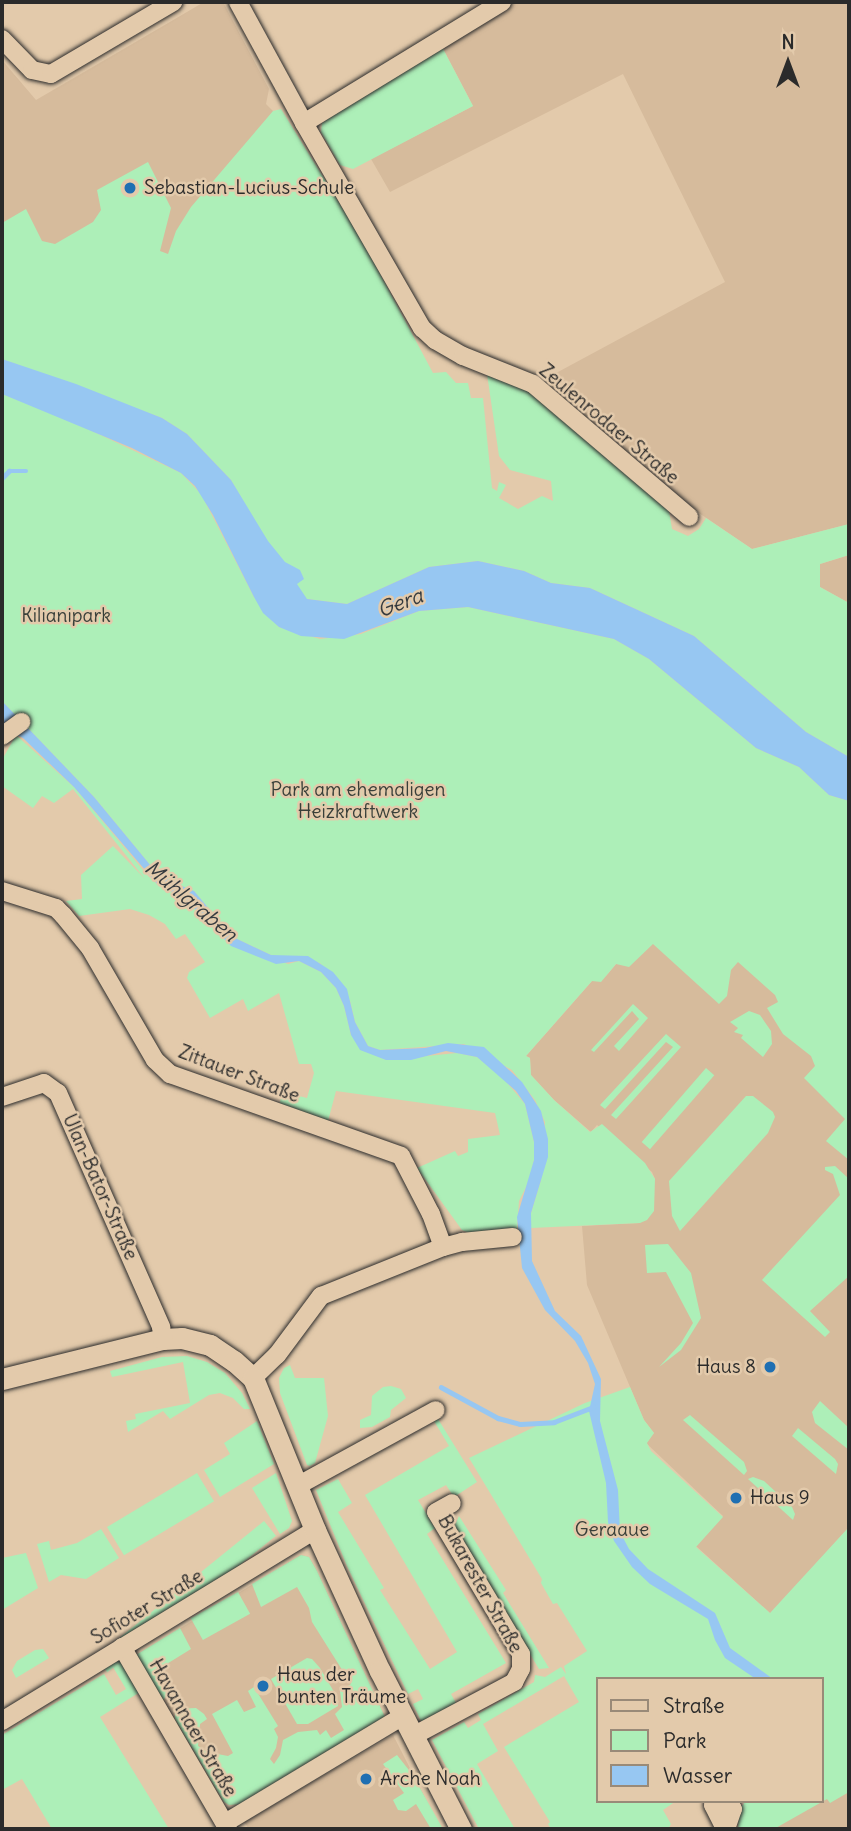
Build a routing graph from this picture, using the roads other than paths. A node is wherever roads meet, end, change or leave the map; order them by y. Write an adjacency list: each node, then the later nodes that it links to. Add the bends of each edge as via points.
1 (173, 2): 4 (street, via 60,71 42,74 32,70)
2 (239, 2): 5 (street, Zeulenrodaer Straße)
3 (502, 2): 5 (street)
4 (2, 39)
5 (304, 123): 6 (street, Zeulenrodaer Straße, via 422,328 463,356 533,384)
6 (689, 517)
7 (21, 722): 8 (street)
8 (4, 734)
9 (2, 891): 12 (street, Zittauer Straße, via 56,908 64,915 90,948 155,1060 170,1074 401,1156)
10 (2, 1097): 13 (street, Ulan-Bator-Straße, via 44,1083 58,1093)
11 (513, 1237): 12 (street)
12 (443, 1247): 14 (street, via 321,1296 277,1355)
13 (163, 1339): 14 (street, via 210,1345); 15 (street)
14 (253, 1378): 17 (street)
15 (2, 1379)
16 (436, 1410): 17 (street)
17 (297, 1486): 19 (street)
18 (452, 1503): 23 (street, Bukarester Straße, via 436,1512 520,1654 522,1669 514,1682)
19 (315, 1531): 20 (street, Sofioter Straße); 21 (street)
20 (122, 1647): 22 (street, Sofioter Straße); 26 (street, Havannaer Straße)
21 (402, 1716): 23 (street); 26 (street)
22 (2, 1721)
23 (413, 1736): 27 (street)
24 (716, 1803): 28 (street)
25 (730, 1803): 28 (street, via 733,1809)
26 (227, 1826)
27 (461, 1829)
28 (725, 1829)

